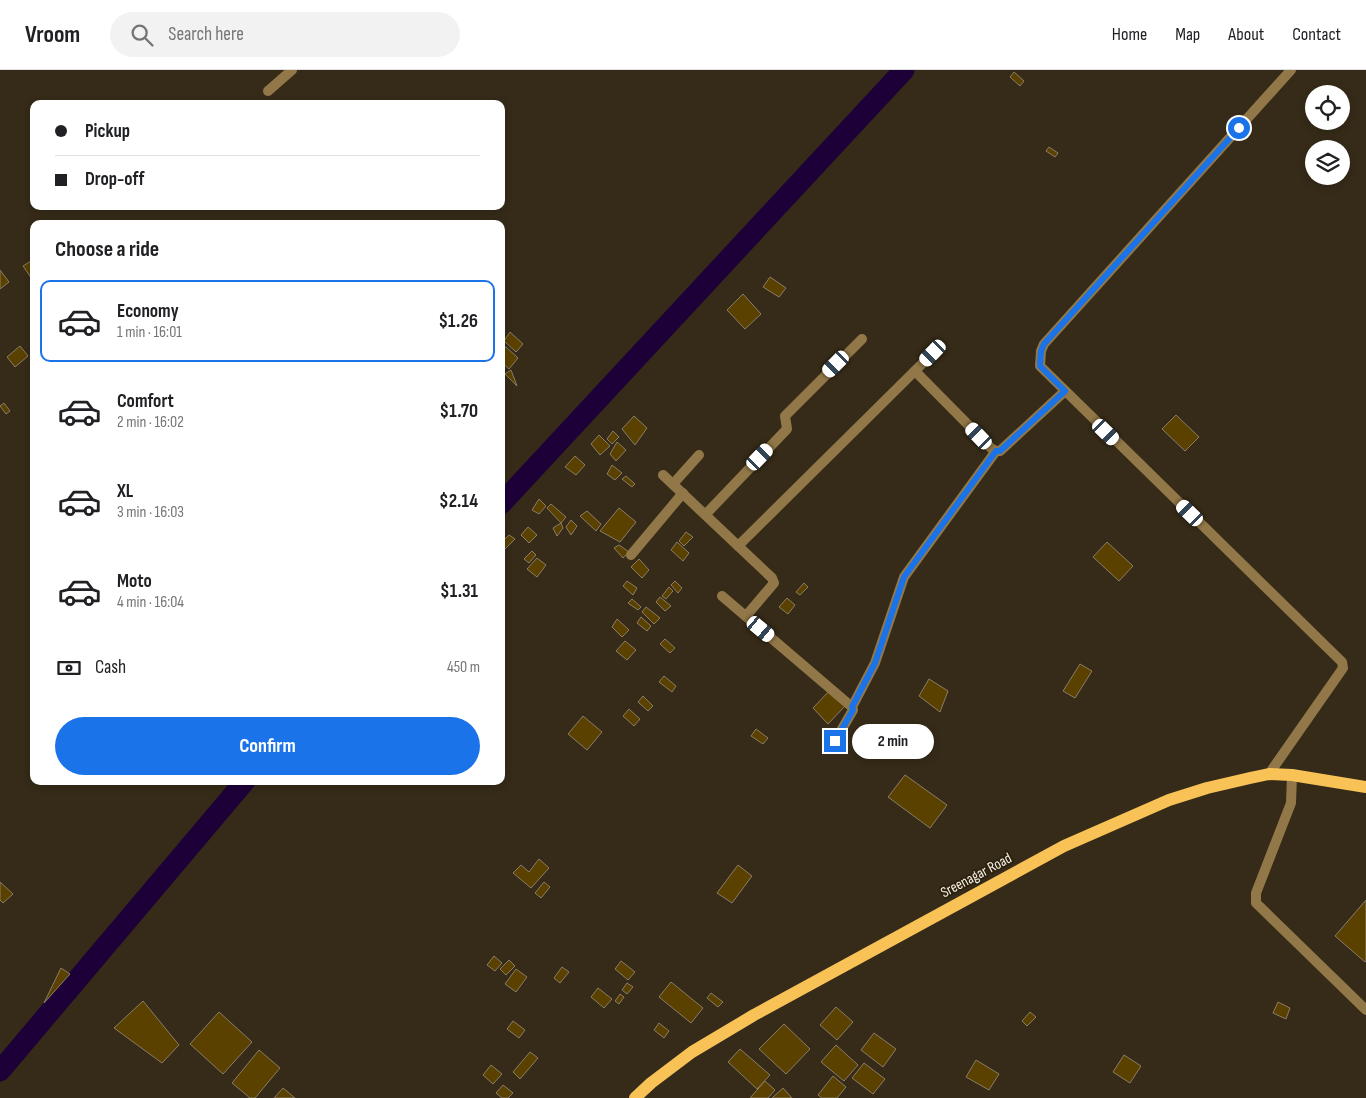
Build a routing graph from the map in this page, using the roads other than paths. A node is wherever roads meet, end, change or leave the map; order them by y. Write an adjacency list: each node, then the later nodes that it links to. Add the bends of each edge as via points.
1 (292, 70): 3 (street)
2 (1291, 70): 7 (street, via 1044,344 1040,366)
3 (268, 91)
4 (862, 339): 13 (street, via 785,416 787,429)
5 (933, 353): 6 (street)
6 (915, 371): 8 (street); 14 (street)
7 (1065, 391): 8 (street, via 1000,451); 20 (street, via 1342,662 1343,668)
8 (996, 451): 18 (street, via 904,577 875,663)
9 (699, 455): 11 (street)
10 (663, 475): 11 (street)
11 (673, 484): 12 (street)
12 (683, 493): 13 (street); 15 (street)
13 (706, 514): 14 (street)
14 (738, 546): 17 (street, via 774,583)
15 (631, 555)
16 (722, 596): 17 (street)
17 (746, 616): 18 (street)
18 (852, 707): 19 (street)
19 (831, 748)
20 (1269, 774): 21 (main road, Sreenagar Road); 24 (main road, Sreenagar Road, via 1169,800 1064,846 754,1015 692,1052)
21 (1292, 775): 22 (main road, Sreenagar Road); 23 (street, via 1292,803 1256,893 1256,903)
22 (1366, 788)
23 (1366, 1010)
24 (635, 1098)

